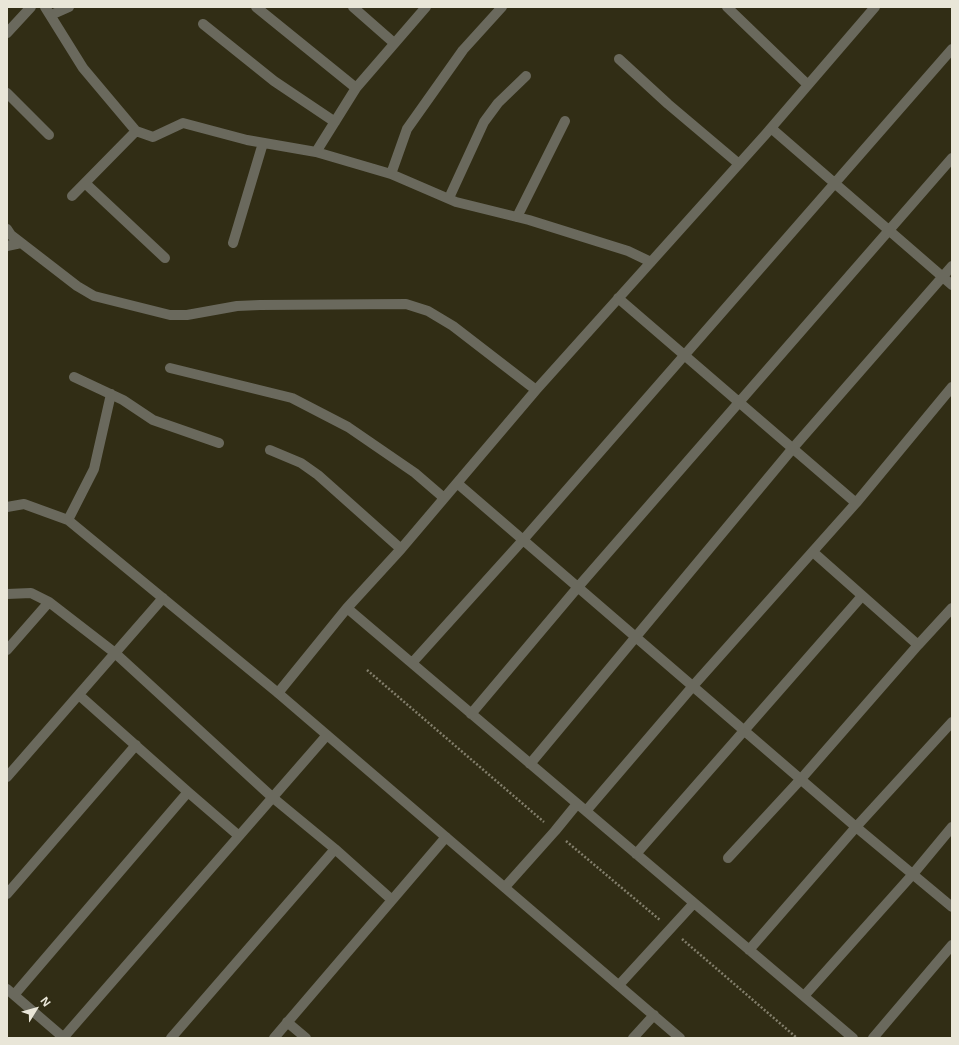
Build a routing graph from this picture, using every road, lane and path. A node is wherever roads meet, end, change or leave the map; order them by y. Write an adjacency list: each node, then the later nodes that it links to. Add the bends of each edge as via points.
1 (31, 7): 11 (street)
2 (69, 7): 9 (street)
3 (256, 7): 17 (street)
4 (353, 7): 12 (street)
5 (426, 7): 12 (street)
6 (502, 7): 28 (street, via 463,50 406,129)
7 (727, 7): 16 (street)
8 (875, 7): 16 (street)
9 (48, 11): 22 (street, via 83,68)
10 (203, 24): 20 (street, via 274,81)
11 (7, 33)
12 (394, 43): 17 (street)
13 (952, 49): 30 (street)
14 (619, 59): 27 (street)
15 (526, 76): 32 (street, via 498,103 484,122)
16 (808, 85): 21 (street)
17 (356, 88): 20 (street)
18 (7, 93): 23 (street)
19 (565, 121): 33 (street)
20 (335, 122): 25 (street)
21 (771, 128): 27 (street); 30 (street)
22 (136, 130): 24 (street, via 153,137 182,123); 29 (street)
23 (49, 135)
24 (263, 143): 25 (street); 37 (street)
25 (316, 152): 28 (street)
26 (952, 158): 35 (street)
27 (739, 164): 40 (street)
28 (391, 174): 32 (street)
29 (86, 183): 31 (street); 39 (street)
30 (835, 184): 35 (street); 45 (street)
31 (72, 196)
32 (449, 198): 33 (street)
33 (517, 217): 40 (street, via 628,251)
34 (7, 230): 36 (street)
35 (889, 230): 42 (street); 51 (street)
36 (22, 243): 38 (street); 49 (street, via 77,286 94,296 170,315 187,315 237,306 406,304 428,311 453,326)
37 (233, 243)
38 (7, 246)
39 (165, 258)
40 (651, 262): 44 (street)
41 (952, 266): 42 (street)
42 (943, 277): 43 (street); 53 (street)
43 (952, 285)
44 (618, 298): 45 (street); 49 (street)
45 (684, 355): 51 (street); 60 (street)
46 (170, 368): 56 (street, via 292,398 348,427 415,473)
47 (74, 377): 50 (street)
48 (952, 387): 57 (street)
49 (536, 390): 55 (street)
50 (111, 394): 52 (street, via 168,427); 59 (street, via 94,469)
51 (739, 402): 53 (street); 63 (street)
52 (219, 443)
53 (793, 448): 57 (street); 70 (street)
54 (270, 450): 61 (street, via 302,463 318,475)
55 (457, 483): 56 (street); 60 (street)
56 (444, 498): 61 (street)
57 (856, 502): 62 (street)
58 (7, 507): 59 (street, via 24,504)
59 (68, 520): 66 (street)
60 (523, 540): 63 (street); 74 (street)
61 (401, 549): 68 (street)
62 (813, 552): 65 (street); 76 (street)
63 (578, 587): 70 (street); 79 (street)
64 (7, 594): 67 (street, via 31,593)
65 (862, 596): 71 (street); 81 (street)
66 (163, 598): 73 (street); 77 (street)
67 (49, 602): 72 (street); 73 (street)
68 (347, 608): 74 (street); 77 (street)
69 (952, 608): 71 (street)
70 (635, 636): 76 (street); 84 (street)
71 (918, 645): 86 (street)
72 (7, 650)
73 (115, 653): 78 (street); 88 (street)
74 (412, 663): 79 (street)
75 (367, 670): 93 (path)
76 (693, 686): 81 (street); 90 (street)
77 (278, 693): 82 (street)
78 (79, 694): 83 (street); 85 (street)
79 (471, 714): 84 (street)
80 (952, 722): 91 (street)
81 (744, 730): 86 (street); 97 (street)
82 (327, 735): 88 (street); 95 (street)
83 (136, 746): 87 (street); 101 (street)
84 (530, 764): 89 (street)
85 (7, 777)
86 (801, 779): 91 (street); 98 (street)
87 (188, 792): 94 (street); 109 (street)
88 (272, 797): 94 (street); 96 (street)
89 (577, 804): 90 (street); 93 (street)
90 (586, 811): 97 (street)
91 (856, 827): 99 (street); 107 (street)
92 (952, 827): 99 (street)
93 (555, 831): 100 (street); 105 (path)
94 (239, 836): 113 (street)
95 (446, 837): 100 (street); 102 (street)
96 (335, 849): 102 (street); 114 (street)
97 (636, 854): 103 (street)
98 (728, 858)
99 (913, 874): 104 (street); 110 (street)
100 (505, 887): 108 (street)
101 (7, 894)
102 (392, 900): 112 (street)
103 (694, 903): 105 (street); 107 (street)
104 (952, 907)
105 (670, 930): 108 (street); 119 (path)
106 (952, 944): 121 (street)
107 (749, 950): 110 (street)
108 (619, 985): 111 (street)
109 (10, 992): 113 (street)
110 (804, 996): 120 (street)
111 (654, 1015): 117 (street); 118 (street)
112 (287, 1022): 115 (street); 116 (street)
113 (64, 1038)
114 (171, 1038)
115 (274, 1038)
116 (306, 1038)
117 (633, 1038)
118 (680, 1038)
119 (796, 1038)
120 (853, 1038)
121 (873, 1038)

